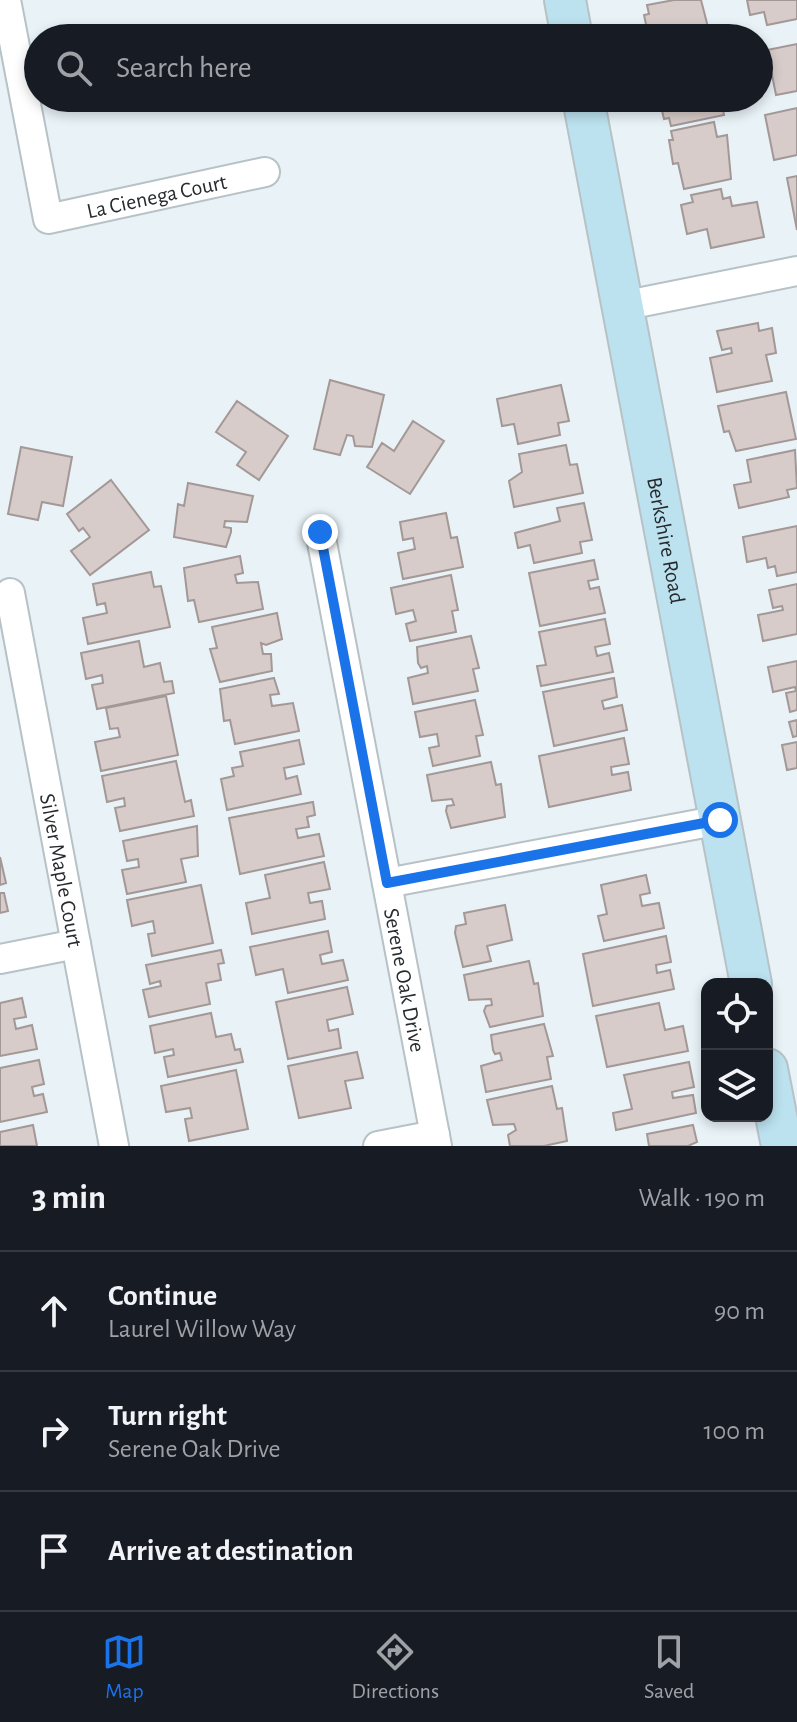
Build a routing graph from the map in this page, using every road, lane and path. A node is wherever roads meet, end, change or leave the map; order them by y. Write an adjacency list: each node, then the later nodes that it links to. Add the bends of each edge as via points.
1 (6, 0): 4 (street, La Cienega Court)
2 (565, 0): 3 (street)
3 (569, 24)
4 (24, 94)
5 (27, 112): 7 (street, La Cienega Court, via 48,219)
6 (586, 112): 9 (street, Berkshire Road)
7 (265, 172)
8 (797, 271): 9 (street)
9 (622, 306): 12 (street, Berkshire Road)
10 (320, 532): 13 (street, Serene Oak Drive)
11 (10, 593): 14 (street, Silver Maple Court)
12 (720, 820): 13 (street); 16 (street, Berkshire Road)
13 (387, 883): 18 (street, Serene Oak Drive)
14 (76, 944): 15 (street); 19 (street, Silver Maple Court)
15 (0, 959)
16 (750, 978)
17 (773, 1100): 21 (street)
18 (436, 1141): 20 (street)
19 (114, 1146)
20 (378, 1146)
21 (782, 1146)

